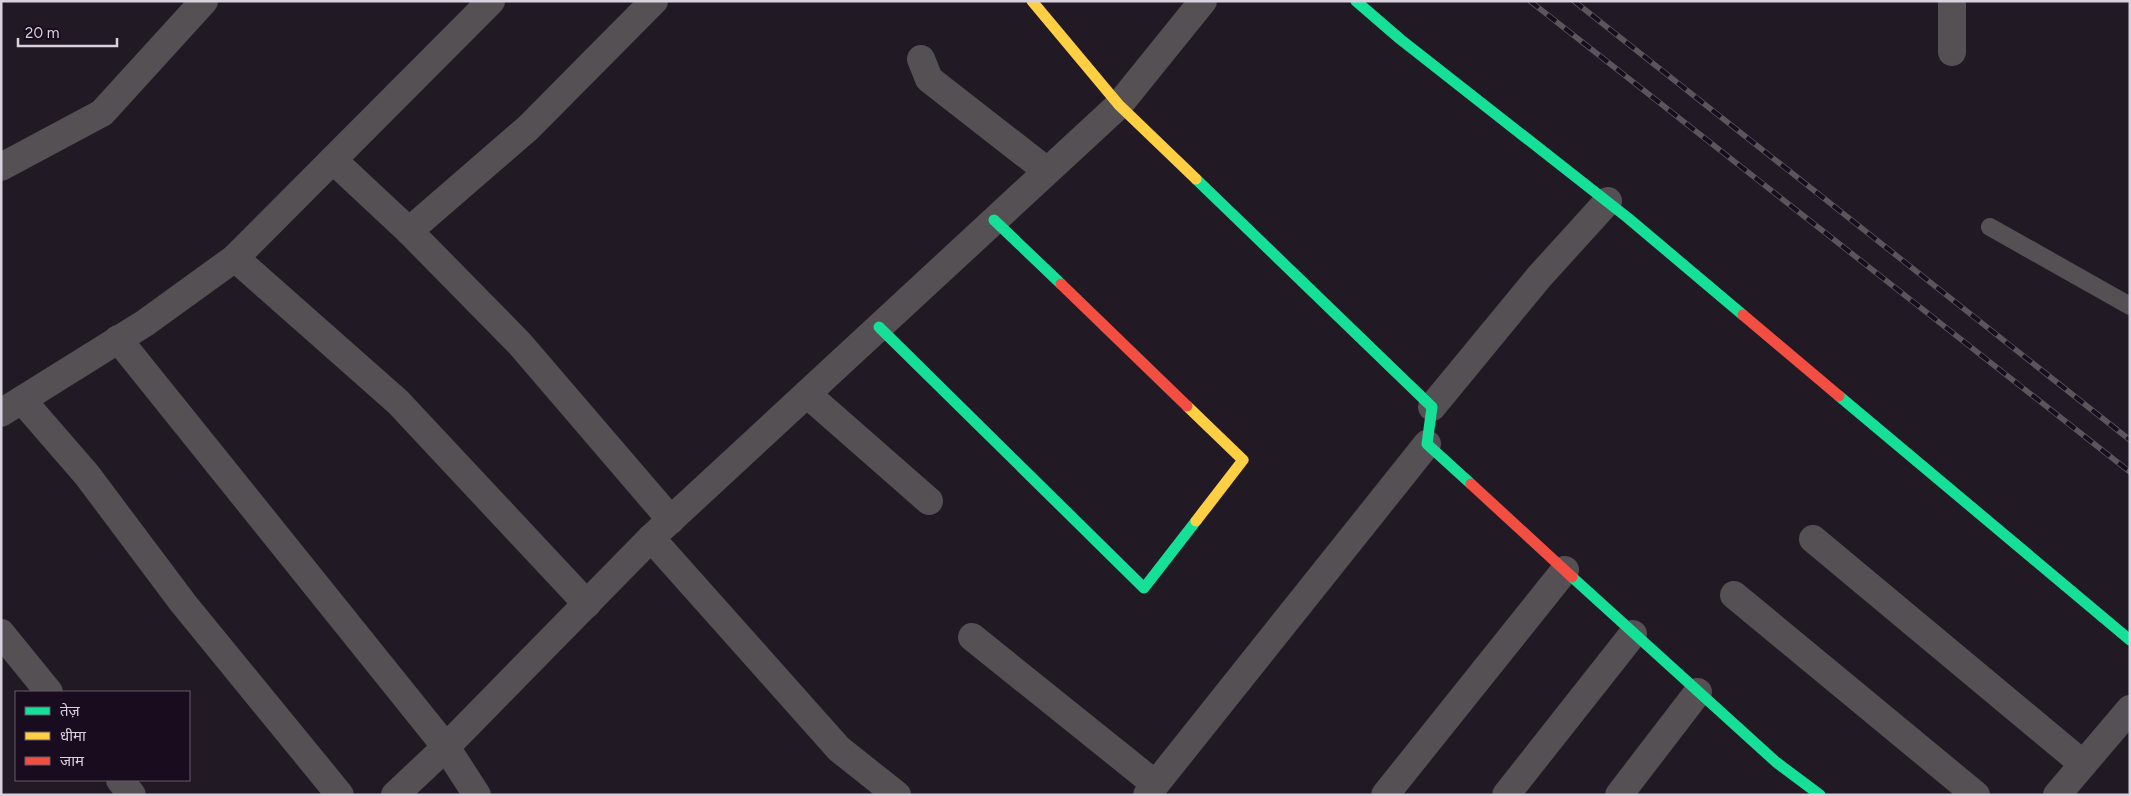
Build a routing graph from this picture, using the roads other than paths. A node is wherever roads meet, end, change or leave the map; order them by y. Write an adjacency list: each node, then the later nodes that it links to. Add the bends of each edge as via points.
1 (204, 1): 12 (street, via 102,113)
2 (491, 1): 11 (street)
3 (654, 1): 17 (street, via 528,128)
4 (1032, 1): 10 (street)
5 (1203, 1): 10 (street)
6 (1356, 1): 14 (street)
7 (1952, 1): 8 (street)
8 (1952, 52)
9 (921, 59): 13 (street, via 930,79)
10 (1119, 105): 13 (street); 24 (street)
11 (333, 160): 17 (street); 18 (street)
12 (1, 167)
13 (1047, 171): 15 (street)
14 (1608, 202): 24 (street, via 1539,277); 36 (street)
15 (994, 220): 20 (street); 20 (street, via 1243,460 1144,588)
16 (1990, 227): 19 (lane)
17 (409, 231): 27 (street, via 520,344)
18 (235, 258): 21 (street); 32 (street, via 398,402)
19 (2130, 306)
20 (879, 328): 22 (street)
21 (118, 339): 23 (street); 40 (street)
22 (807, 394): 26 (street); 27 (street)
23 (11, 407): 45 (street, via 87,475 189,611)
24 (1432, 407): 25 (street)
25 (1427, 444): 30 (street); 43 (street)
26 (929, 502)
27 (671, 520): 28 (street)
28 (651, 538): 32 (street); 48 (street, via 838,749)
29 (1813, 538): 41 (street)
30 (1565, 570): 34 (street); 49 (street)
31 (1734, 595): 53 (street)
32 (586, 604): 40 (street)
33 (1, 633): 37 (street)
34 (1633, 634): 38 (street); 50 (street)
35 (972, 637): 43 (street)
36 (2130, 640)
37 (48, 691)
38 (1698, 692): 51 (street); 52 (street, via 1776,762)
39 (2130, 710): 41 (street)
40 (446, 747): 46 (street); 47 (street)
41 (2083, 764): 54 (street)
42 (121, 781): 44 (street)
43 (1151, 790)
44 (132, 795)
45 (340, 795)
46 (395, 795)
47 (477, 795)
48 (897, 795)
49 (1385, 795)
50 (1506, 795)
51 (1619, 795)
52 (1820, 795)
53 (1976, 795)
54 (2057, 795)

